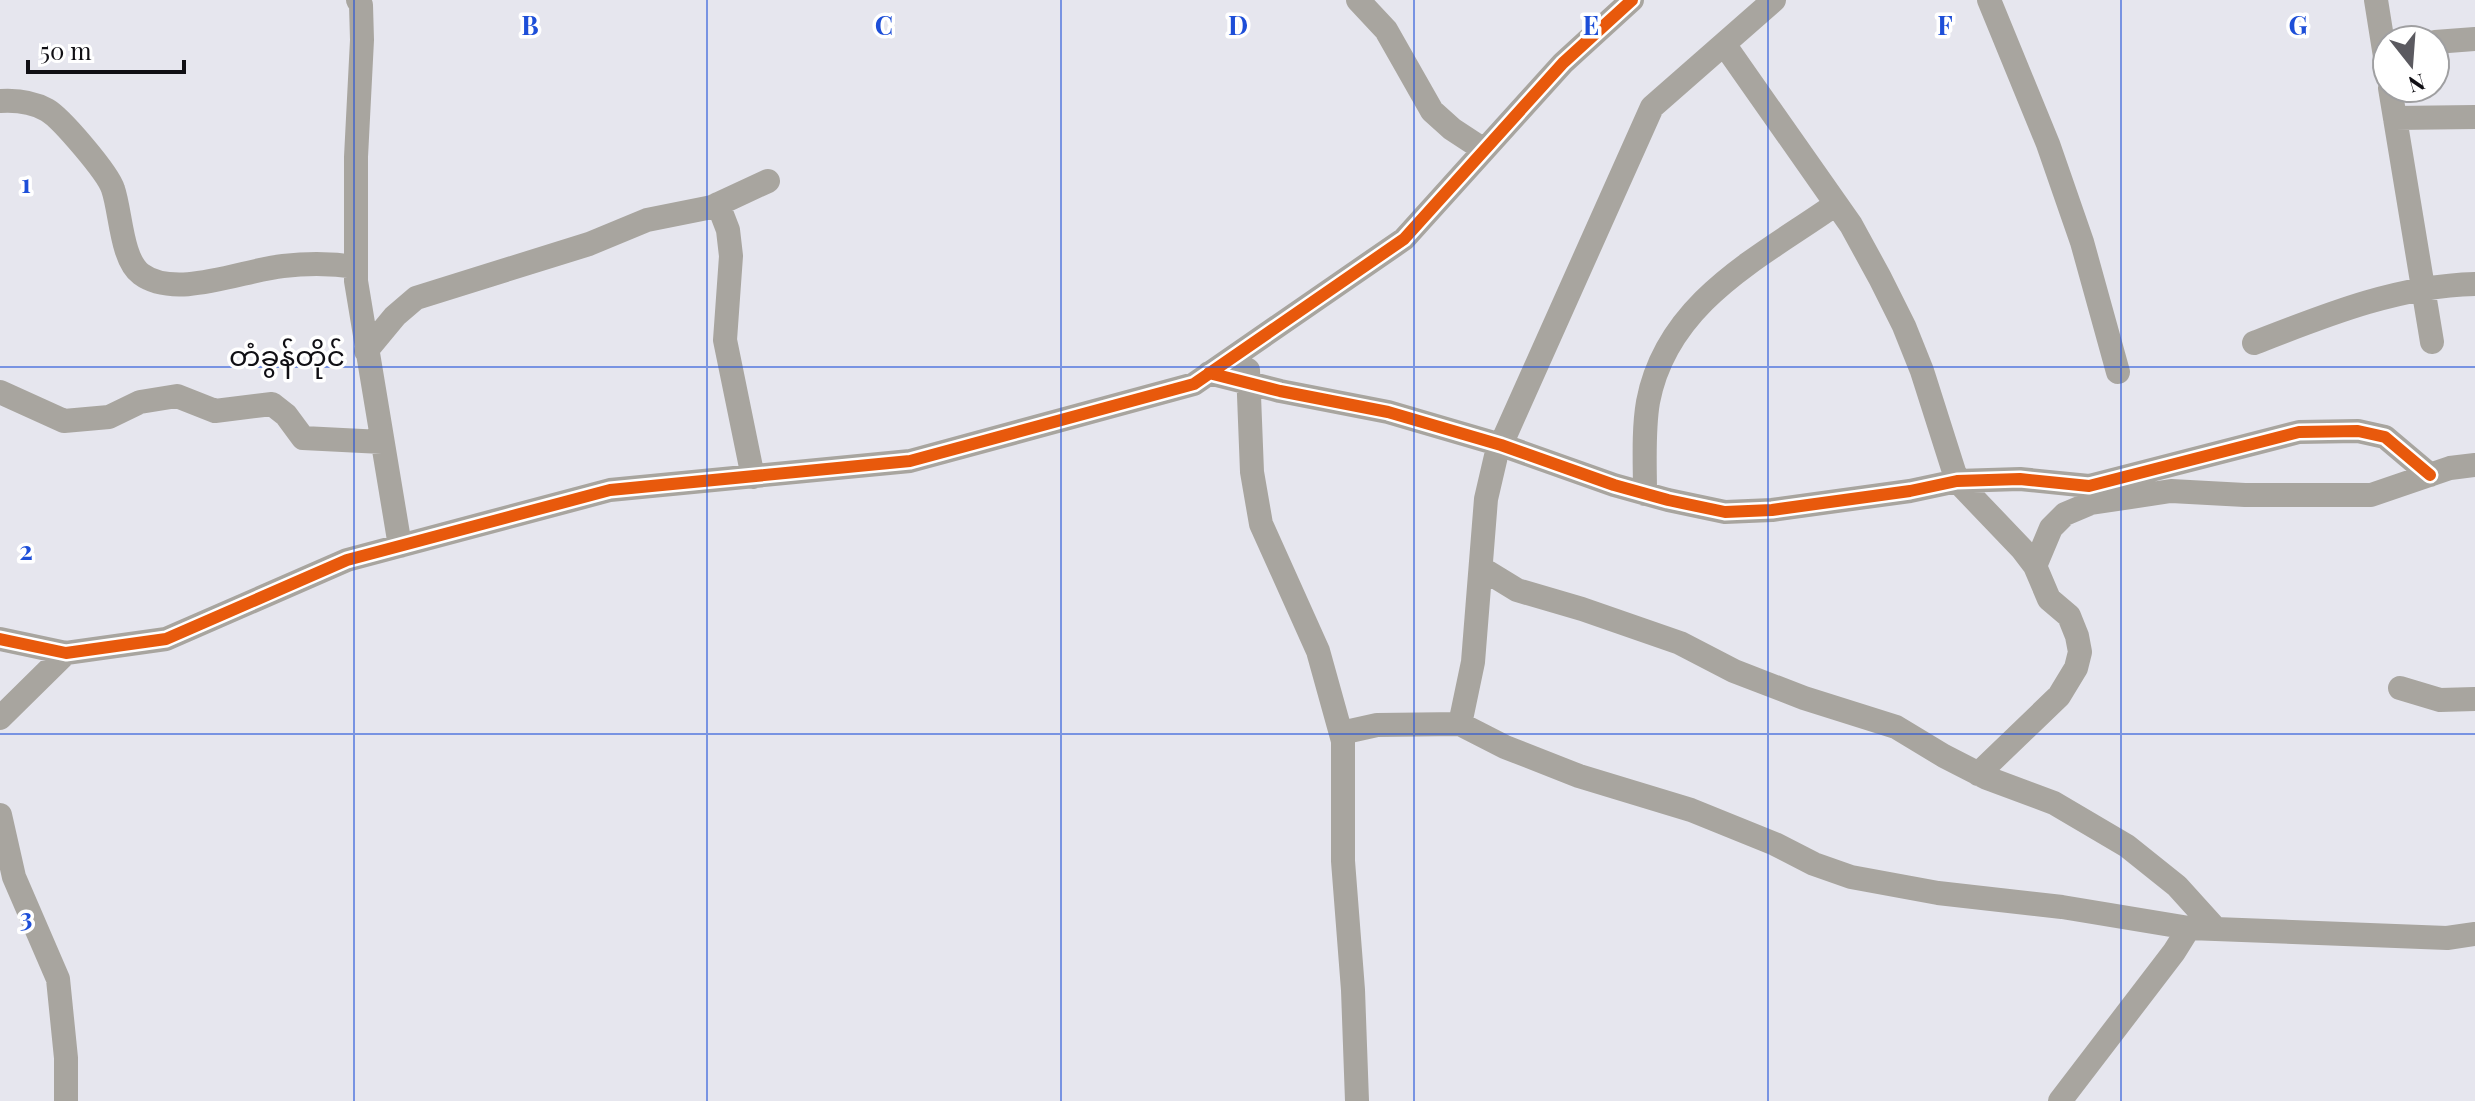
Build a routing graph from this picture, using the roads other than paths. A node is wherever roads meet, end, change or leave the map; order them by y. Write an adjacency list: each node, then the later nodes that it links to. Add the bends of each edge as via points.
1 (358, 0): 19 (street, via 362,40)
2 (1358, 0): 15 (street, via 1386,30 1432,111)
3 (1632, 0): 15 (street, via 1563,63)
4 (1774, 0): 10 (street)
5 (1989, 0): 26 (street, via 2058,172)
6 (2376, 0): 7 (street)
7 (2381, 24)
8 (2475, 39): 9 (street)
9 (2451, 41)
10 (1724, 44): 18 (street); 31 (street, via 1652,107)
11 (0, 101): 19 (street, via 33,103 50,111 98,163 113,186 128,255 138,272 154,282 191,284 281,266)
12 (2393, 104): 14 (street)
13 (2475, 117): 14 (street)
14 (2395, 118): 21 (street)
15 (1484, 150): 24 (street, via 1404,239)
16 (768, 181): 17 (street)
17 (718, 204): 25 (street, via 647,220 589,244 416,298); 34 (street, via 731,256 725,340)
18 (1836, 204): 35 (street, via 1904,326); 36 (street, via 1740,267 1691,312 1657,371 1648,403)
19 (356, 267): 25 (street)
20 (2475, 284): 21 (street)
21 (2423, 287): 22 (street); 23 (street)
22 (2432, 342)
23 (2254, 343)
24 (1251, 344): 27 (street); 28 (street)
25 (366, 351): 30 (street)
26 (2118, 372)
27 (1209, 373): 28 (street); 34 (street, via 1194,384 910,461)
28 (1247, 383): 31 (street, via 1388,412); 46 (street, via 1261,524 1318,651)
29 (0, 392): 30 (street, via 64,421 109,417 140,402 177,396 215,411 272,404 303,438)
30 (382, 442): 37 (street)
31 (1501, 445): 36 (street); 39 (street, via 1486,499)
32 (2475, 465): 33 (street)
33 (2430, 475): 35 (street, via 2385,437 2358,431 2299,432 2089,486 2020,479); 38 (street, via 2371,495 2171,491 2091,503 2065,514 2051,528)
34 (753, 477): 37 (street, via 610,490)
35 (1957, 481): 36 (street, via 1772,510 1725,512); 38 (street)
36 (1645, 494)
37 (400, 546): 41 (street, via 347,560 166,639)
38 (2035, 566): 47 (street, via 2049,599 2069,616 2080,652 2076,668 2059,696)
39 (1481, 568): 45 (street, via 1473,662); 47 (street, via 1517,590 1680,643 1734,671 1896,727)
40 (0, 639): 41 (street)
41 (66, 653): 44 (street)
42 (2400, 688): 43 (street, via 2440,700)
43 (2475, 699)
44 (0, 718)
45 (1460, 724): 46 (street, via 1377,725); 49 (street, via 1564,771 1691,810 1851,877)
46 (1341, 733): 53 (street)
47 (1978, 774): 50 (street, via 2054,803 2127,846 2177,886)
48 (0, 815): 52 (street, via 14,877 58,979)
49 (2189, 928): 50 (street); 54 (street)
50 (2215, 928): 51 (street, via 2447,938)
51 (2475, 934)
52 (66, 1101)
53 (1357, 1101)
54 (2060, 1101)

